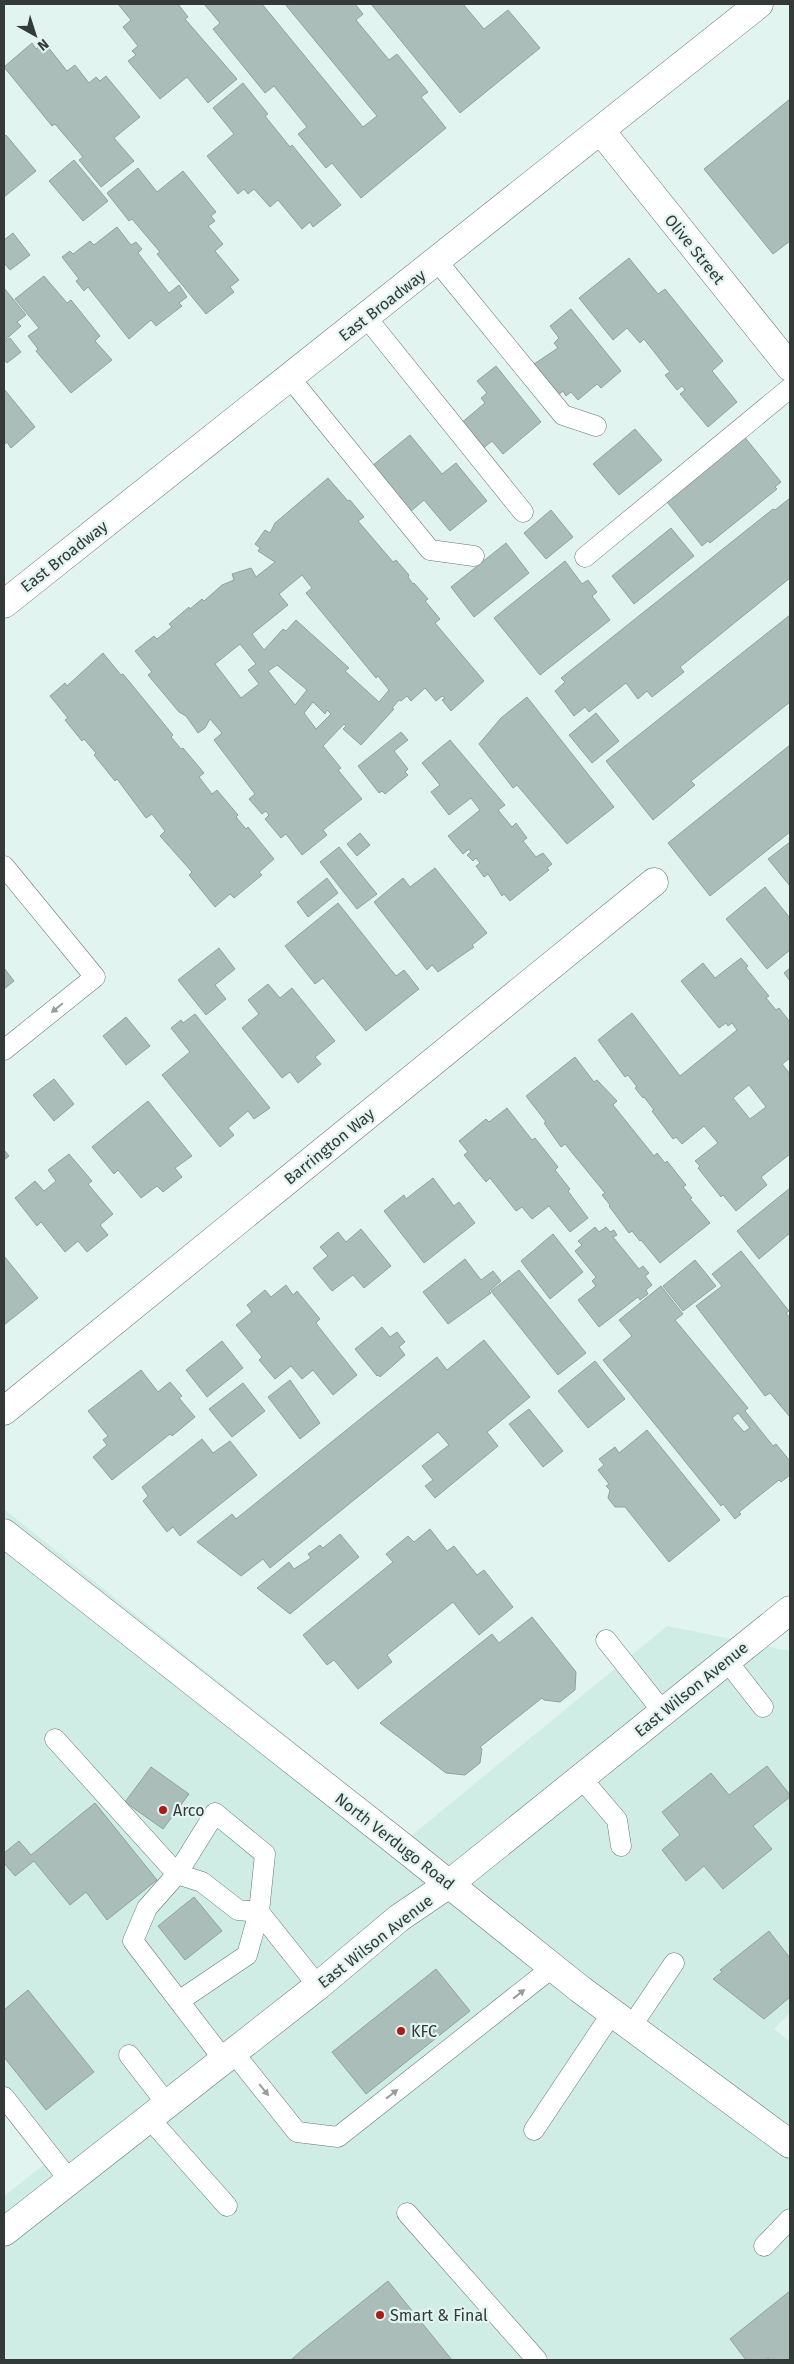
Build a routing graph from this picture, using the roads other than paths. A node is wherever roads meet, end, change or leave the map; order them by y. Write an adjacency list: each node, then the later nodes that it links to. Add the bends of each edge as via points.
1 (759, 4): 2 (street, East Broadway)
2 (601, 131): 3 (street, East Broadway); 5 (street, Olive Street)
3 (437, 260): 4 (street, East Broadway); 8 (lane, via 563,415)
4 (366, 317): 6 (street, East Broadway); 9 (lane)
5 (790, 367)
6 (290, 378): 10 (lane, via 430,550); 12 (street, East Broadway)
7 (790, 388): 11 (lane)
8 (596, 426)
9 (523, 512)
10 (474, 556)
11 (585, 557)
12 (4, 604)
13 (4, 866): 15 (lane, one-way to 15, via 95,977)
14 (654, 882): 16 (street, Barrington Way)
15 (4, 1050)
16 (4, 1411)
17 (4, 1534): 27 (street, North Verdugo Road)
18 (790, 1610): 20 (street, East Wilson Avenue)
19 (606, 1640): 22 (lane)
20 (727, 1661): 21 (lane); 22 (street, East Wilson Avenue)
21 (763, 1707)
22 (664, 1712): 24 (street, East Wilson Avenue)
23 (55, 1739): 26 (lane)
24 (581, 1778): 25 (lane, via 618,1820); 27 (street, East Wilson Avenue)
25 (621, 1846)
26 (177, 1874): 28 (lane, via 202,1882 238,1910); 28 (lane, via 214,1813 265,1854); 32 (lane, via 147,1908 133,1941)
27 (449, 1884): 30 (street, North Verdugo Road); 31 (street, East Wilson Avenue, via 399,1918)
28 (259, 1912): 31 (lane); 32 (lane, via 246,1955)
29 (674, 1963): 33 (lane)
30 (552, 1967): 33 (street, North Verdugo Road); 35 (lane, one-way to 30, via 298,2132 338,2137)
31 (318, 1986): 35 (street, East Wilson Avenue)
32 (179, 2001): 35 (lane)
33 (621, 2020): 38 (lane); 39 (street, North Verdugo Road)
34 (129, 2055): 37 (lane)
35 (229, 2056): 37 (street, East Wilson Avenue)
36 (4, 2097): 40 (lane)
37 (158, 2111): 40 (street, East Wilson Avenue); 41 (lane)
38 (534, 2130)
39 (790, 2144)
40 (70, 2181): 44 (street, East Wilson Avenue)
41 (227, 2206)
42 (407, 2213): 46 (lane)
43 (790, 2219): 45 (lane)
44 (4, 2232)
45 (764, 2246)
46 (537, 2360)

